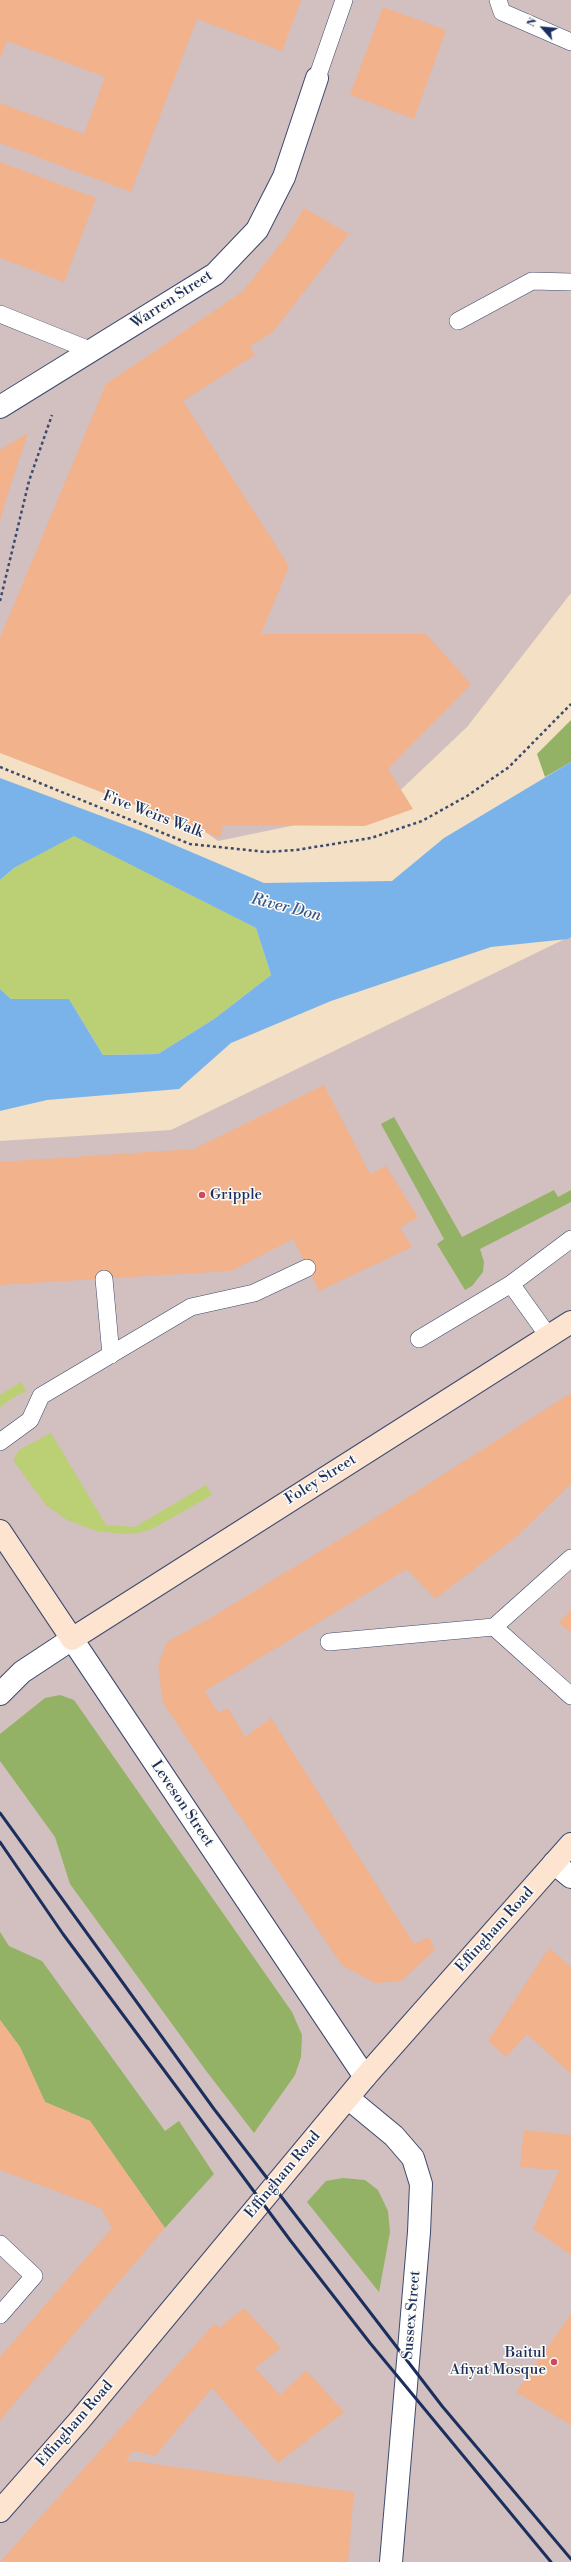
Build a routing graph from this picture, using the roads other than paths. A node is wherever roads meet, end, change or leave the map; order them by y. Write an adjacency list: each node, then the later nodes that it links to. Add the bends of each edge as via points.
1 (344, 0): 4 (lane)
2 (498, 0): 3 (lane, via 502,12)
3 (571, 42)
4 (317, 78): 8 (street, Warren Street, via 284,177 257,230 215,274)
5 (571, 282): 7 (lane, via 532,281)
6 (0, 314): 8 (lane)
7 (458, 321)
8 (92, 351): 9 (street, Warren Street)
9 (0, 407)
10 (571, 1239): 13 (lane)
11 (307, 1268): 17 (lane, via 254,1293 191,1308)
12 (104, 1278): 17 (lane)
13 (511, 1284): 15 (lane); 16 (lane)
14 (571, 1322): 15 (main road, Foley Street)
15 (549, 1337): 22 (main road, Foley Street)
16 (418, 1339)
17 (111, 1355): 18 (lane, via 41,1396 30,1420)
18 (0, 1442)
19 (0, 1531): 22 (main road, Leveson Street)
20 (571, 1558): 21 (lane)
21 (494, 1628): 23 (lane); 25 (lane)
22 (72, 1639): 24 (street, via 22,1672); 29 (street, Leveson Street)
23 (329, 1642)
24 (0, 1694)
25 (571, 1696)
26 (571, 1844): 27 (main road, Effingham Road)
27 (554, 1864): 28 (street); 29 (main road, Effingham Road)
28 (571, 1877)
29 (365, 2077): 30 (main road, Effingham Road)
30 (348, 2098): 33 (main road, Effingham Road, via 79,2421); 34 (street, Sussex Street, via 394,2136 413,2158 421,2184)
31 (0, 2244): 32 (lane, via 34,2276)
32 (0, 2315)
33 (0, 2511)
34 (391, 2562)

